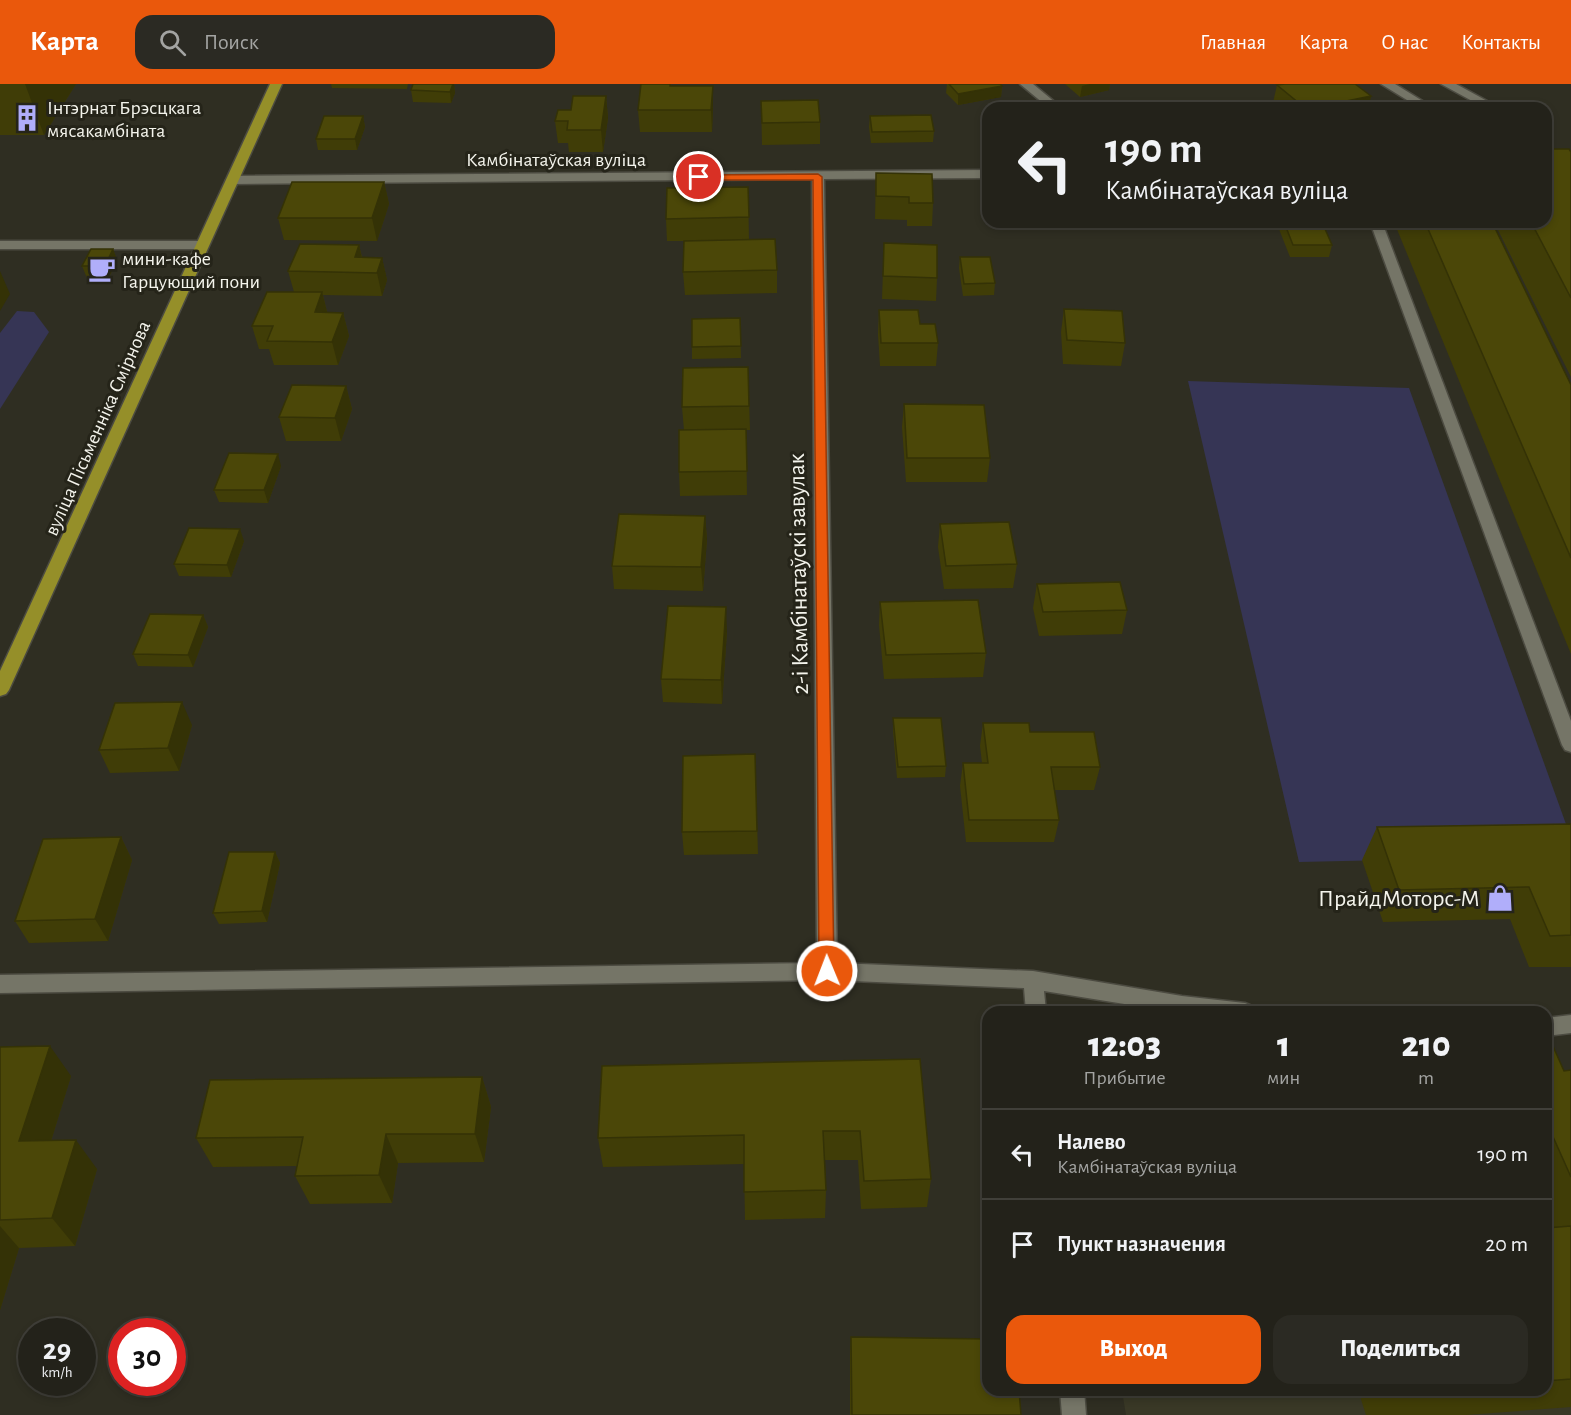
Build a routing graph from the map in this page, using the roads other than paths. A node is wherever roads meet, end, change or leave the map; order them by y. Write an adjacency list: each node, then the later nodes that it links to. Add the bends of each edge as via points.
1 (276, 84): 10 (main road, вуліца Пісьменніка Смірнова)
2 (1026, 84): 5 (street)
3 (1387, 84): 6 (street)
4 (1448, 84): 7 (street)
5 (1048, 102)
6 (1418, 102)
7 (1482, 102)
8 (982, 174): 9 (street, Камбінатаўская вуліца)
9 (818, 177): 10 (street, Камбінатаўская вуліца); 16 (street, 2-і Камбінатаўскі завулак)
10 (232, 180): 13 (main road, вуліца Пісьменніка Смірнова)
11 (1378, 228): 15 (street)
12 (0, 245): 13 (street)
13 (201, 245): 14 (main road, вуліца Пісьменніка Смірнова)
14 (0, 690)
15 (1571, 745)
16 (827, 971): 17 (street); 18 (street)
17 (1033, 980): 19 (street); 20 (street)
18 (0, 984)
19 (1035, 1006)
20 (1191, 1006)
21 (1571, 1024): 22 (street)
22 (1552, 1026)
23 (1072, 1396): 24 (street)
24 (1074, 1415)

